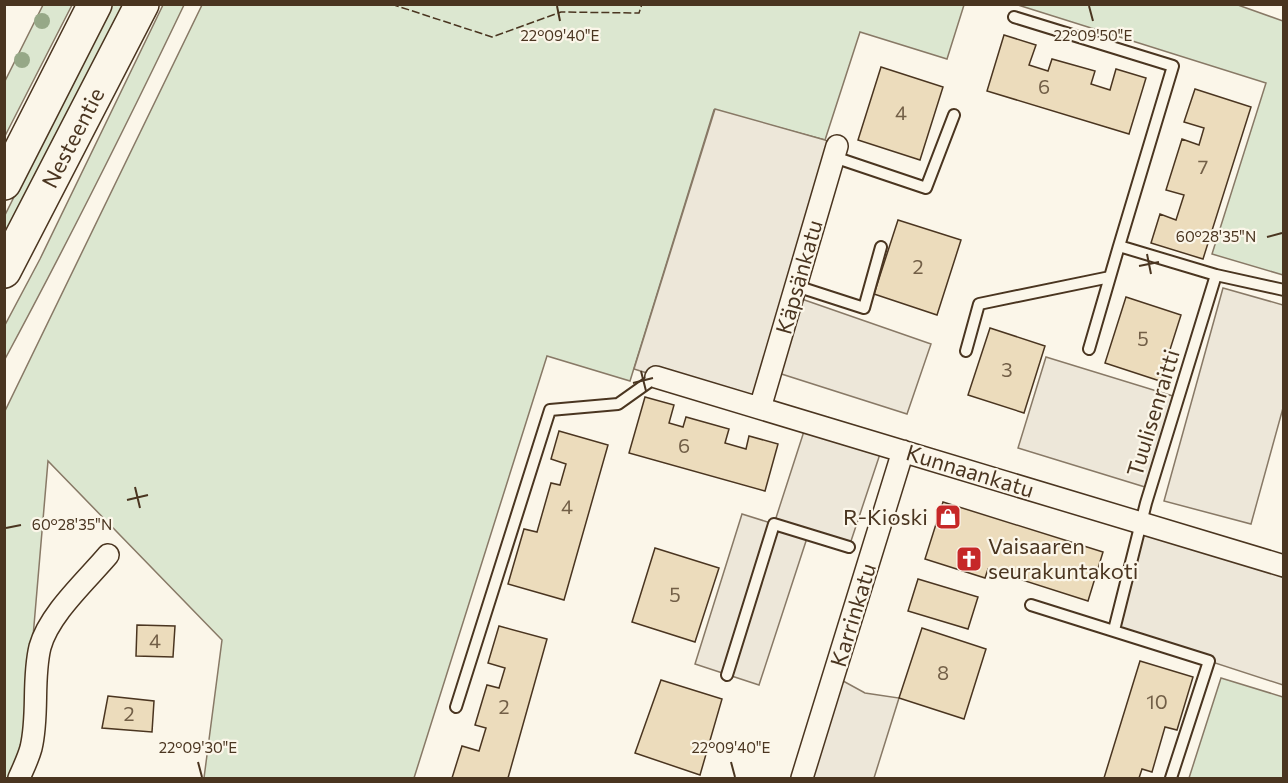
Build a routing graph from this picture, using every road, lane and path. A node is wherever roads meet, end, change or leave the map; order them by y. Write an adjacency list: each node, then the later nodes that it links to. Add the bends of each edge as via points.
1 (95, 4): 6 (main road, Nesteentie)
2 (142, 4): 9 (main road, Nesteentie)
3 (1014, 17): 7 (lane, via 1173,66)
4 (954, 115): 5 (lane, via 926,188)
5 (836, 151): 12 (street, Käpsänkatu)
6 (4, 183)
7 (1119, 246): 10 (lane); 11 (lane)
8 (881, 247): 12 (lane, via 864,308)
9 (4, 271)
10 (1216, 275): 13 (lane); 19 (lane, Tuulisenraitti)
11 (1110, 277): 14 (lane); 15 (lane, via 979,304)
12 (796, 286): 17 (street, Käpsänkatu)
13 (1284, 290)
14 (1089, 349)
15 (966, 351)
16 (656, 377): 17 (street, Kunnaankatu); 26 (lane, via 618,404 550,410)
17 (760, 408): 18 (street, Kunnaankatu)
18 (903, 451): 19 (street, Kunnaankatu); 28 (street, Karrinkatu)
19 (1141, 523): 22 (street, Kunnaankatu); 24 (lane, Tuulisenraitti)
20 (849, 547): 25 (lane, via 774,524)
21 (108, 555): 27 (street, via 51,622 40,646 31,749)
22 (1284, 566)
23 (1031, 605): 24 (lane)
24 (1114, 630): 29 (lane, via 1209,661)
25 (728, 675)
26 (456, 706)
27 (19, 778)
28 (802, 778)
29 (1171, 778)

